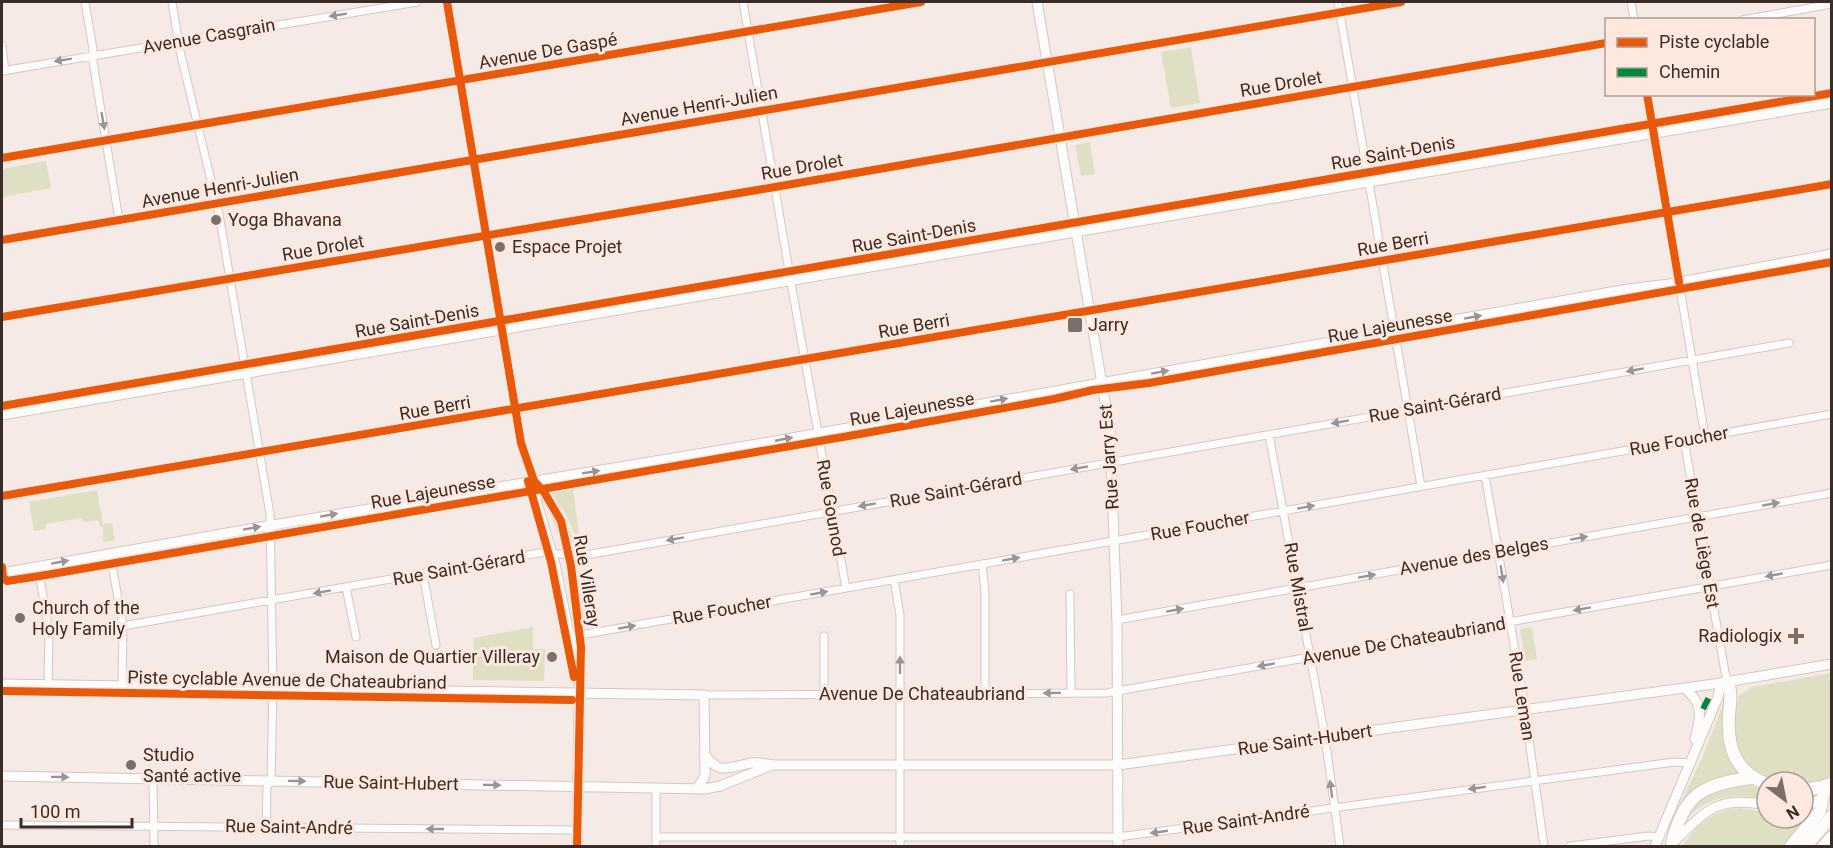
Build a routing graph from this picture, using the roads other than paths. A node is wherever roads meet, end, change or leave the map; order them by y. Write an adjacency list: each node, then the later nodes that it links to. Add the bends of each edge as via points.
1 (85, 2): 19 (street)
2 (172, 2): 16 (street)
3 (417, 2): 16 (street, Avenue Casgrain, one-way to 16)
4 (447, 2): 22 (street, Rue Villeray)
5 (743, 2): 15 (street, Rue Gounod)
6 (921, 2): 15 (street, Avenue De Gaspé)
7 (1037, 2): 20 (main road, Rue Jarry Est)
8 (1338, 2): 12 (street)
9 (1401, 2): 12 (street, Avenue Henri-Julien)
10 (1631, 2): 13 (street)
11 (1832, 4): 14 (street)
12 (1340, 12): 20 (street, Avenue Henri-Julien); 23 (street)
13 (1634, 18)
14 (1753, 18)
15 (748, 32): 22 (street, Avenue De Gaspé); 26 (street, Rue Gounod)
16 (178, 41): 19 (street, Avenue Casgrain); 27 (street)
17 (1605, 43): 23 (street, Rue Drolet)
18 (2, 46): 21 (street)
19 (93, 56): 21 (street, Avenue Casgrain, one-way to 21); 30 (street, one-way to 30)
20 (1047, 63): 26 (street, Avenue Henri-Julien); 29 (main road, Rue Jarry Est)
21 (3, 71)
22 (460, 81): 27 (street, Avenue De Gaspé); 32 (street, Rue Villeray)
23 (1353, 87): 29 (street, Rue Drolet); 33 (street)
24 (1647, 96): 28 (street)
25 (1832, 104): 28 (main road, Rue Saint-Denis)
26 (762, 110): 32 (street, Avenue Henri-Julien); 35 (street, Rue Gounod)
27 (198, 125): 30 (street, Avenue De Gaspé); 36 (street)
28 (1653, 134): 33 (main road, Rue Saint-Denis); 37 (street)
29 (1060, 137): 35 (street, Rue Drolet); 39 (main road, Rue Jarry Est)
30 (107, 140): 31 (street, Avenue De Gaspé); 38 (street)
31 (2, 158)
32 (473, 161): 36 (street, Avenue Henri-Julien); 40 (street, Rue Villeray)
33 (1369, 183): 39 (main road, Rue Saint-Denis); 43 (street)
34 (1832, 184): 37 (street, Rue Berri)
35 (775, 187): 40 (street, Rue Drolet); 45 (street, Rue Gounod)
36 (217, 204): 38 (street, Avenue Henri-Julien); 44 (street)
37 (1667, 212): 43 (street, Rue Berri); 46 (street)
38 (119, 220): 41 (street, Avenue Henri-Julien)
39 (1077, 233): 45 (main road, Rue Saint-Denis); 47 (main road, Rue Jarry Est)
40 (486, 236): 44 (street, Rue Drolet); 50 (street, Rue Villeray)
41 (2, 240)
42 (1832, 254): 46 (main road, Rue Lajeunesse)
43 (1382, 261): 47 (street, Rue Berri); 49 (street)
44 (230, 279): 48 (street, Rue Drolet); 54 (street)
45 (791, 282): 50 (main road, Rue Saint-Denis); 52 (street, Rue Gounod)
46 (1679, 282): 49 (main road, Rue Lajeunesse, one-way to 46); 53 (street)
47 (1090, 311): 52 (street, Rue Berri); 55 (main road, Rue Jarry Est)
48 (2, 317)
49 (1394, 330): 55 (main road, Rue Lajeunesse, one-way to 49); 57 (street)
50 (502, 332): 54 (main road, Rue Saint-Denis); 56 (street, Rue Villeray)
51 (1789, 343): 53 (street, Rue Saint-Gérard)
52 (805, 360): 56 (street, Rue Berri); 60 (street, Rue Gounod)
53 (1693, 360): 57 (street, Rue Saint-Gérard, one-way to 57); 62 (street)
54 (246, 375): 59 (main road, Rue Saint-Denis); 64 (street)
55 (1103, 383): 60 (main road, Rue Lajeunesse, one-way to 55); 65 (main road, Rue Jarry Est)
56 (515, 410): 64 (street, Rue Berri); 67 (street, Rue Villeray)
57 (1408, 410): 61 (street, Rue Saint-Gérard, one-way to 61); 68 (street)
58 (1832, 414): 62 (street, Rue Foucher)
59 (2, 415)
60 (817, 433): 67 (main road, Rue Lajeunesse, one-way to 60); 72 (street, Rue Gounod)
61 (1269, 435): 65 (street, Rue Saint-Gérard); 71 (street, Rue Mistral)
62 (1705, 436): 63 (street, Rue Foucher)
63 (1684, 440): 66 (street, Rue Foucher); 73 (street, Rue de Liège Est)
64 (260, 453): 70 (street, Rue Berri); 74 (street)
65 (1112, 462): 72 (street, Rue Saint-Gérard, one-way to 72); 75 (main road, Rue Jarry Est)
66 (1485, 475): 68 (street, Rue Foucher); 76 (street, Rue Leman)
67 (534, 481): 74 (main road, Rue Lajeunesse, one-way to 67); 77 (main road, Rue Villeray); 79 (main road, Rue Villeray, via 556,511)
68 (1421, 486): 71 (street, Rue Foucher, one-way to 68)
69 (1832, 493): 73 (street, Avenue des Belges, one-way to 69)
70 (2, 496)
71 (1284, 511): 75 (street, Rue Foucher); 90 (street, Rue Mistral)
72 (832, 512): 79 (street, Rue Saint-Gérard, one-way to 79); 89 (street, Rue Gounod)
73 (1698, 517): 76 (street, Avenue des Belges, one-way to 73); 87 (street, Rue de Liège Est)
74 (271, 525): 78 (main road, Rue Lajeunesse, one-way to 74); 92 (street)
75 (1114, 541): 80 (street, Rue Foucher, one-way to 75); 93 (main road, Rue Jarry Est)
76 (1498, 552): 90 (street, Avenue des Belges, one-way to 76); 94 (street, Rue Leman, one-way to 94)
77 (552, 553): 79 (street, Rue Saint-Gérard); 85 (street, Rue Saint-Gérard); 99 (main road, Rue Villeray)
78 (110, 554): 82 (main road, Rue Lajeunesse, one-way to 78); 95 (street)
79 (569, 555): 96 (main road, Rue Villeray)
80 (982, 564): 86 (street, Rue Foucher); 114 (street, via 986,592)
81 (1832, 565): 87 (street, Avenue De Chateaubriand, one-way to 87)
82 (38, 566): 84 (main road, Rue Lajeunesse); 105 (street, via 49,638)
83 (2, 567): 84 (street)
84 (2, 573)
85 (423, 574): 88 (street, Rue Saint-Gérard); 100 (street)
86 (894, 580): 89 (street, Rue Foucher); 110 (street, one-way to 86, via 900,615)
87 (1710, 586): 94 (street, Avenue De Chateaubriand, one-way to 94); 103 (street, Rue de Liège Est)
88 (346, 587): 92 (street, Rue Saint-Gérard, one-way to 92); 98 (street)
89 (846, 588): 96 (street, Rue Foucher, one-way to 89)
90 (1298, 588): 93 (street, Avenue des Belges, one-way to 90); 101 (street, Rue Mistral)
91 (1070, 594): 111 (street)
92 (272, 600): 95 (street, Rue Saint-Gérard); 107 (street)
93 (1117, 620): 109 (main road, Rue Jarry Est)
94 (1510, 622): 101 (street, Avenue De Chateaubriand); 116 (street, Rue Leman)
95 (123, 626): 106 (street)
96 (580, 635): 99 (street, Rue Foucher); 112 (main road, Rue Villeray)
97 (824, 636): 113 (street)
98 (356, 637)
99 (569, 637): 112 (main road, Rue Villeray)
100 (436, 645)
101 (1310, 657): 109 (street, Avenue De Chateaubriand, one-way to 109); 117 (street, Rue Mistral)
102 (1832, 664): 103 (main road, Rue Saint-Hubert)
103 (1724, 682): 108 (main road, Rue Saint-Hubert); 119 (main road, Rue de Liège Est); 124 (highway, via 1731,695 1732,748 1737,762)
104 (2, 684): 105 (main road, Avenue De Chateaubriand)
105 (48, 685): 106 (main road, Avenue De Chateaubriand)
106 (122, 686): 107 (main road, Avenue De Chateaubriand)
107 (273, 688): 112 (main road, Avenue De Chateaubriand); 128 (street)
108 (1684, 688): 116 (main road, Rue Saint-Hubert); 119 (main road, via 1695,697 1699,714)
109 (1118, 691): 111 (street, Avenue De Chateaubriand); 122 (main road, Rue Jarry Est)
110 (900, 693): 113 (street, Avenue De Chateaubriand); 114 (street, Avenue De Chateaubriand); 121 (street)
111 (1071, 693): 114 (street, Avenue De Chateaubriand, one-way to 114)
112 (580, 694): 115 (main road, Avenue De Chateaubriand); 129 (main road, Rue Villeray)
113 (824, 694): 115 (street, Avenue De Chateaubriand)
114 (985, 694)
115 (704, 695): 118 (main road)
116 (1525, 709): 117 (main road, Rue Saint-Hubert); 126 (street, Rue Leman)
117 (1325, 737): 122 (main road, Rue Saint-Hubert); 135 (street, Rue Mistral, one-way to 117)
118 (704, 754): 120 (main road, Rue Saint-Hubert, via 722,769 757,763); 131 (main road, via 704,780)
119 (1690, 764): 126 (street, Rue Saint-André, via 1674,762); 145 (main road, Rue de Liège Est)
120 (775, 765): 121 (main road, Rue Saint-Hubert); 131 (main road, Rue Saint-Hubert, via 714,788)
121 (901, 765): 122 (main road, Rue Saint-Hubert); 142 (street)
122 (1118, 765): 144 (main road, Rue Jarry Est)
123 (2, 776): 125 (main road, Rue Saint-Hubert, one-way to 125)
124 (1751, 778): 127 (highway); 146 (highway, via 1717,783 1695,796 1677,823)
125 (153, 779): 128 (main road, Rue Saint-Hubert); 138 (street)
126 (1535, 780): 135 (street, Rue Saint-André, one-way to 135); 152 (street, Rue Leman)
127 (1755, 780)
128 (271, 781): 129 (main road, Rue Saint-Hubert, one-way to 129); 139 (street, via 267,788)
129 (578, 787): 130 (main road, Rue Saint-Hubert); 140 (main road, Rue Villeray)
130 (656, 788): 131 (main road, Rue Saint-Hubert); 141 (street)
131 (696, 789)
132 (1829, 789): 133 (main road); 154 (highway, via 1820,812)
133 (1815, 801)
134 (1755, 804): 146 (main road, via 1735,802 1714,807)
135 (1334, 808): 144 (street, Rue Saint-André, one-way to 144); 151 (street, Rue Mistral)
136 (1832, 816): 155 (highway)
137 (2, 825): 138 (street, Rue Saint-André)
138 (154, 826): 139 (street, Rue Saint-André); 147 (street)
139 (266, 827): 140 (street, Rue Saint-André, one-way to 139)
140 (577, 830): 148 (main road, Rue Villeray)
141 (656, 837): 142 (street, Rue Saint-André); 149 (street)
142 (900, 837): 144 (street, Rue Saint-André); 150 (street)
143 (1832, 837): 156 (highway)
144 (1118, 842)
145 (1656, 842): 153 (street, via 1649,836)
146 (1672, 844)
147 (154, 846)
148 (577, 846)
149 (656, 846)
150 (900, 846)
151 (1340, 846)
152 (1544, 846)
153 (1570, 846)
154 (1791, 846)
155 (1806, 846)
156 (1824, 846)

